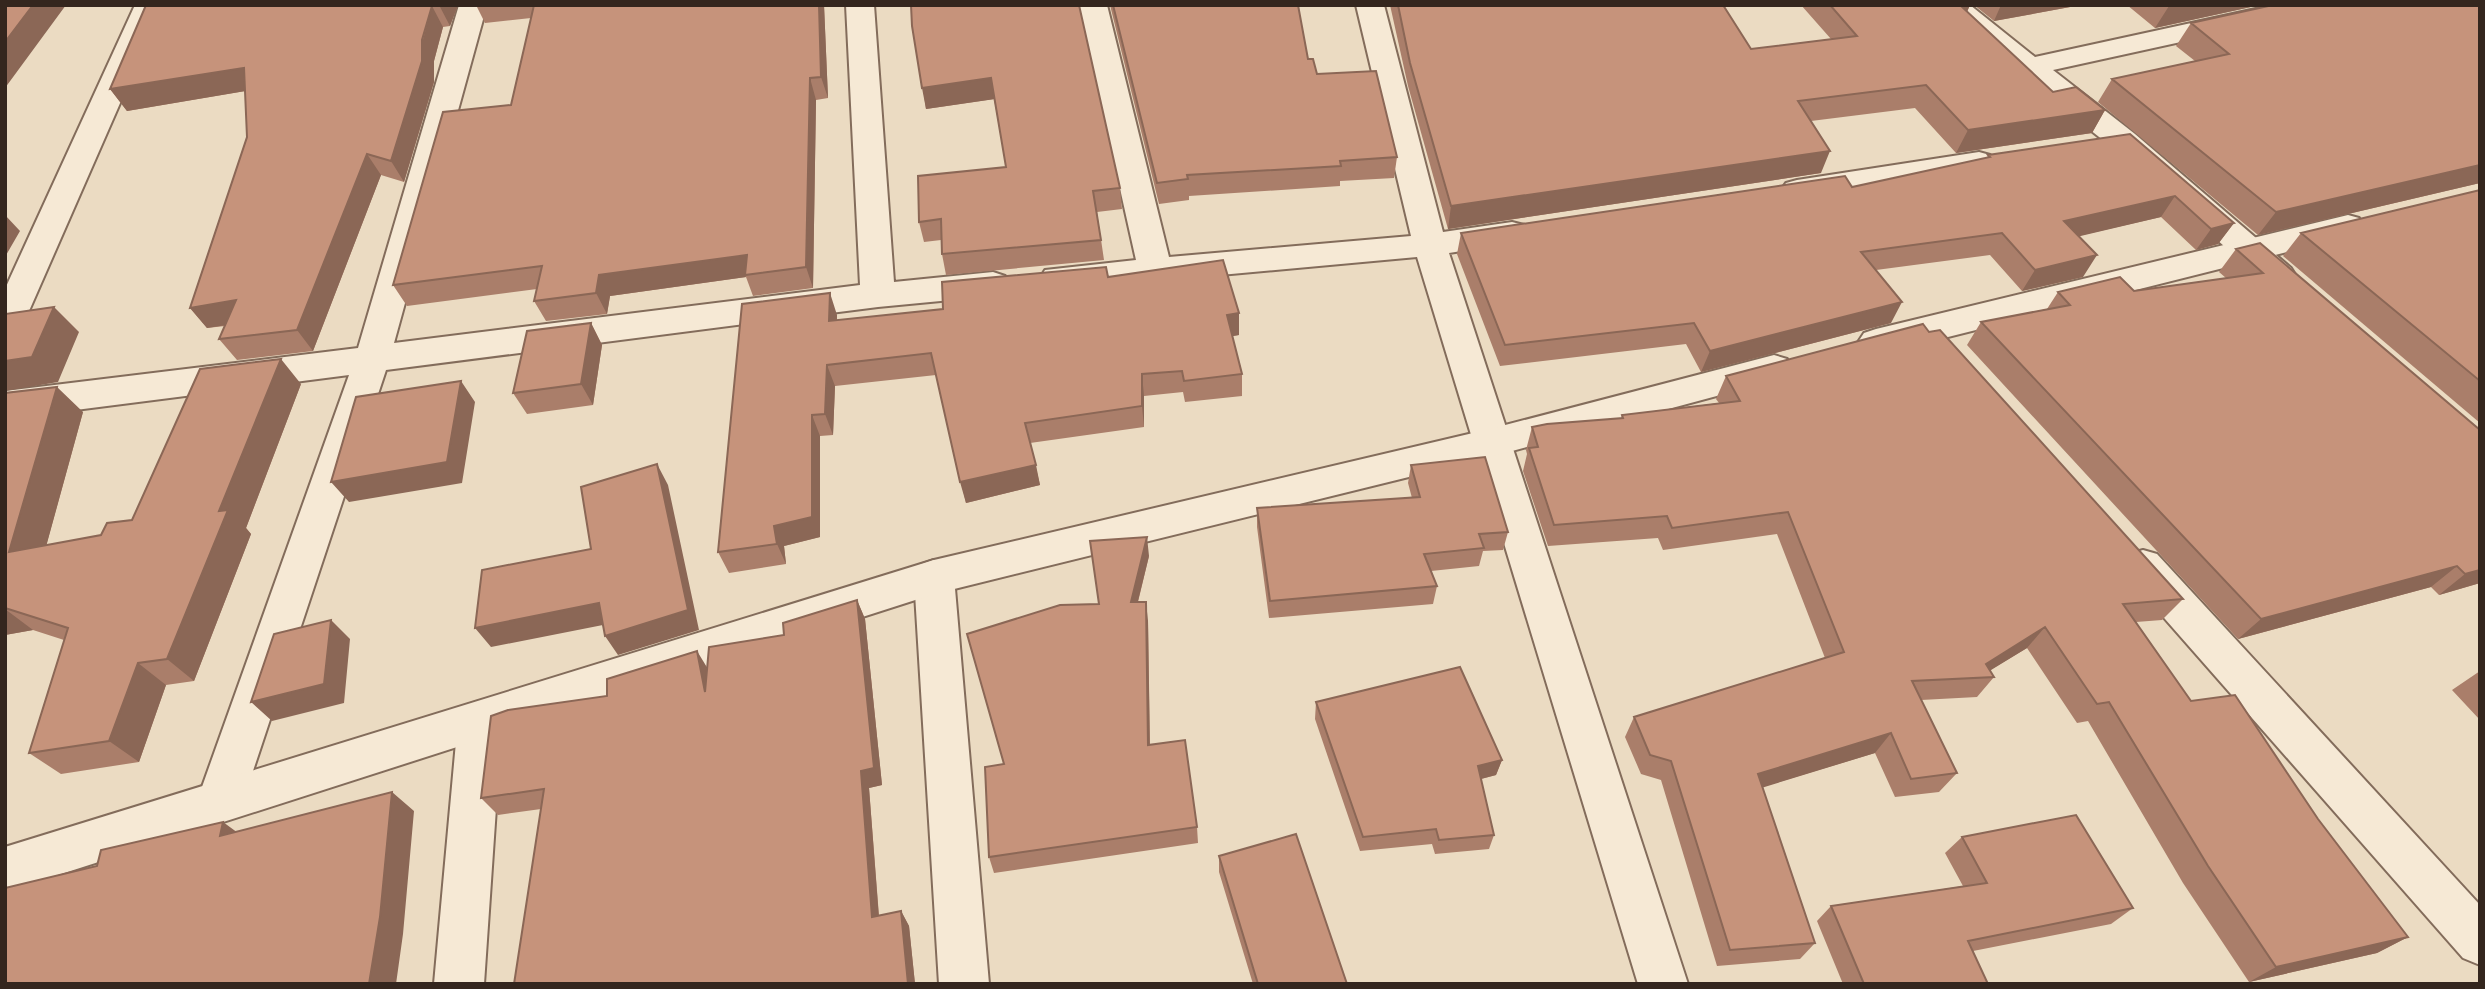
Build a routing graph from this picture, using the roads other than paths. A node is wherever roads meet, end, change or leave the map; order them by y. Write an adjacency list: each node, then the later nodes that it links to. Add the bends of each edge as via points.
1 (149, 5): 20 (street)
2 (472, 5): 22 (street)
3 (860, 5): 18 (street)
4 (1093, 5): 17 (street)
5 (1370, 5): 15 (street)
6 (1952, 5): 8 (street)
7 (2312, 5): 8 (street)
8 (2028, 67): 9 (street)
9 (2124, 141): 10 (street); 16 (street)
10 (2083, 147)
11 (2015, 157): 12 (street)
12 (1770, 194)
13 (2376, 219): 16 (street)
14 (1539, 229): 15 (street)
15 (1430, 245): 17 (street); 25 (street)
16 (2247, 249): 19 (street); 21 (street)
17 (1155, 269): 18 (street)
18 (878, 295): 22 (street)
19 (2300, 295)
20 (5, 327)
21 (1928, 328): 23 (street); 25 (street)
22 (372, 359): 24 (street); 29 (street)
23 (1956, 359)
24 (5, 405)
25 (1490, 443): 27 (street); 34 (street)
26 (2115, 536): 31 (street)
27 (934, 577): 28 (street); 33 (street)
28 (480, 720): 29 (street); 32 (street)
29 (220, 801): 30 (street)
30 (5, 870)
31 (2480, 941)
32 (459, 984)
33 (964, 984)
34 (1662, 984)

